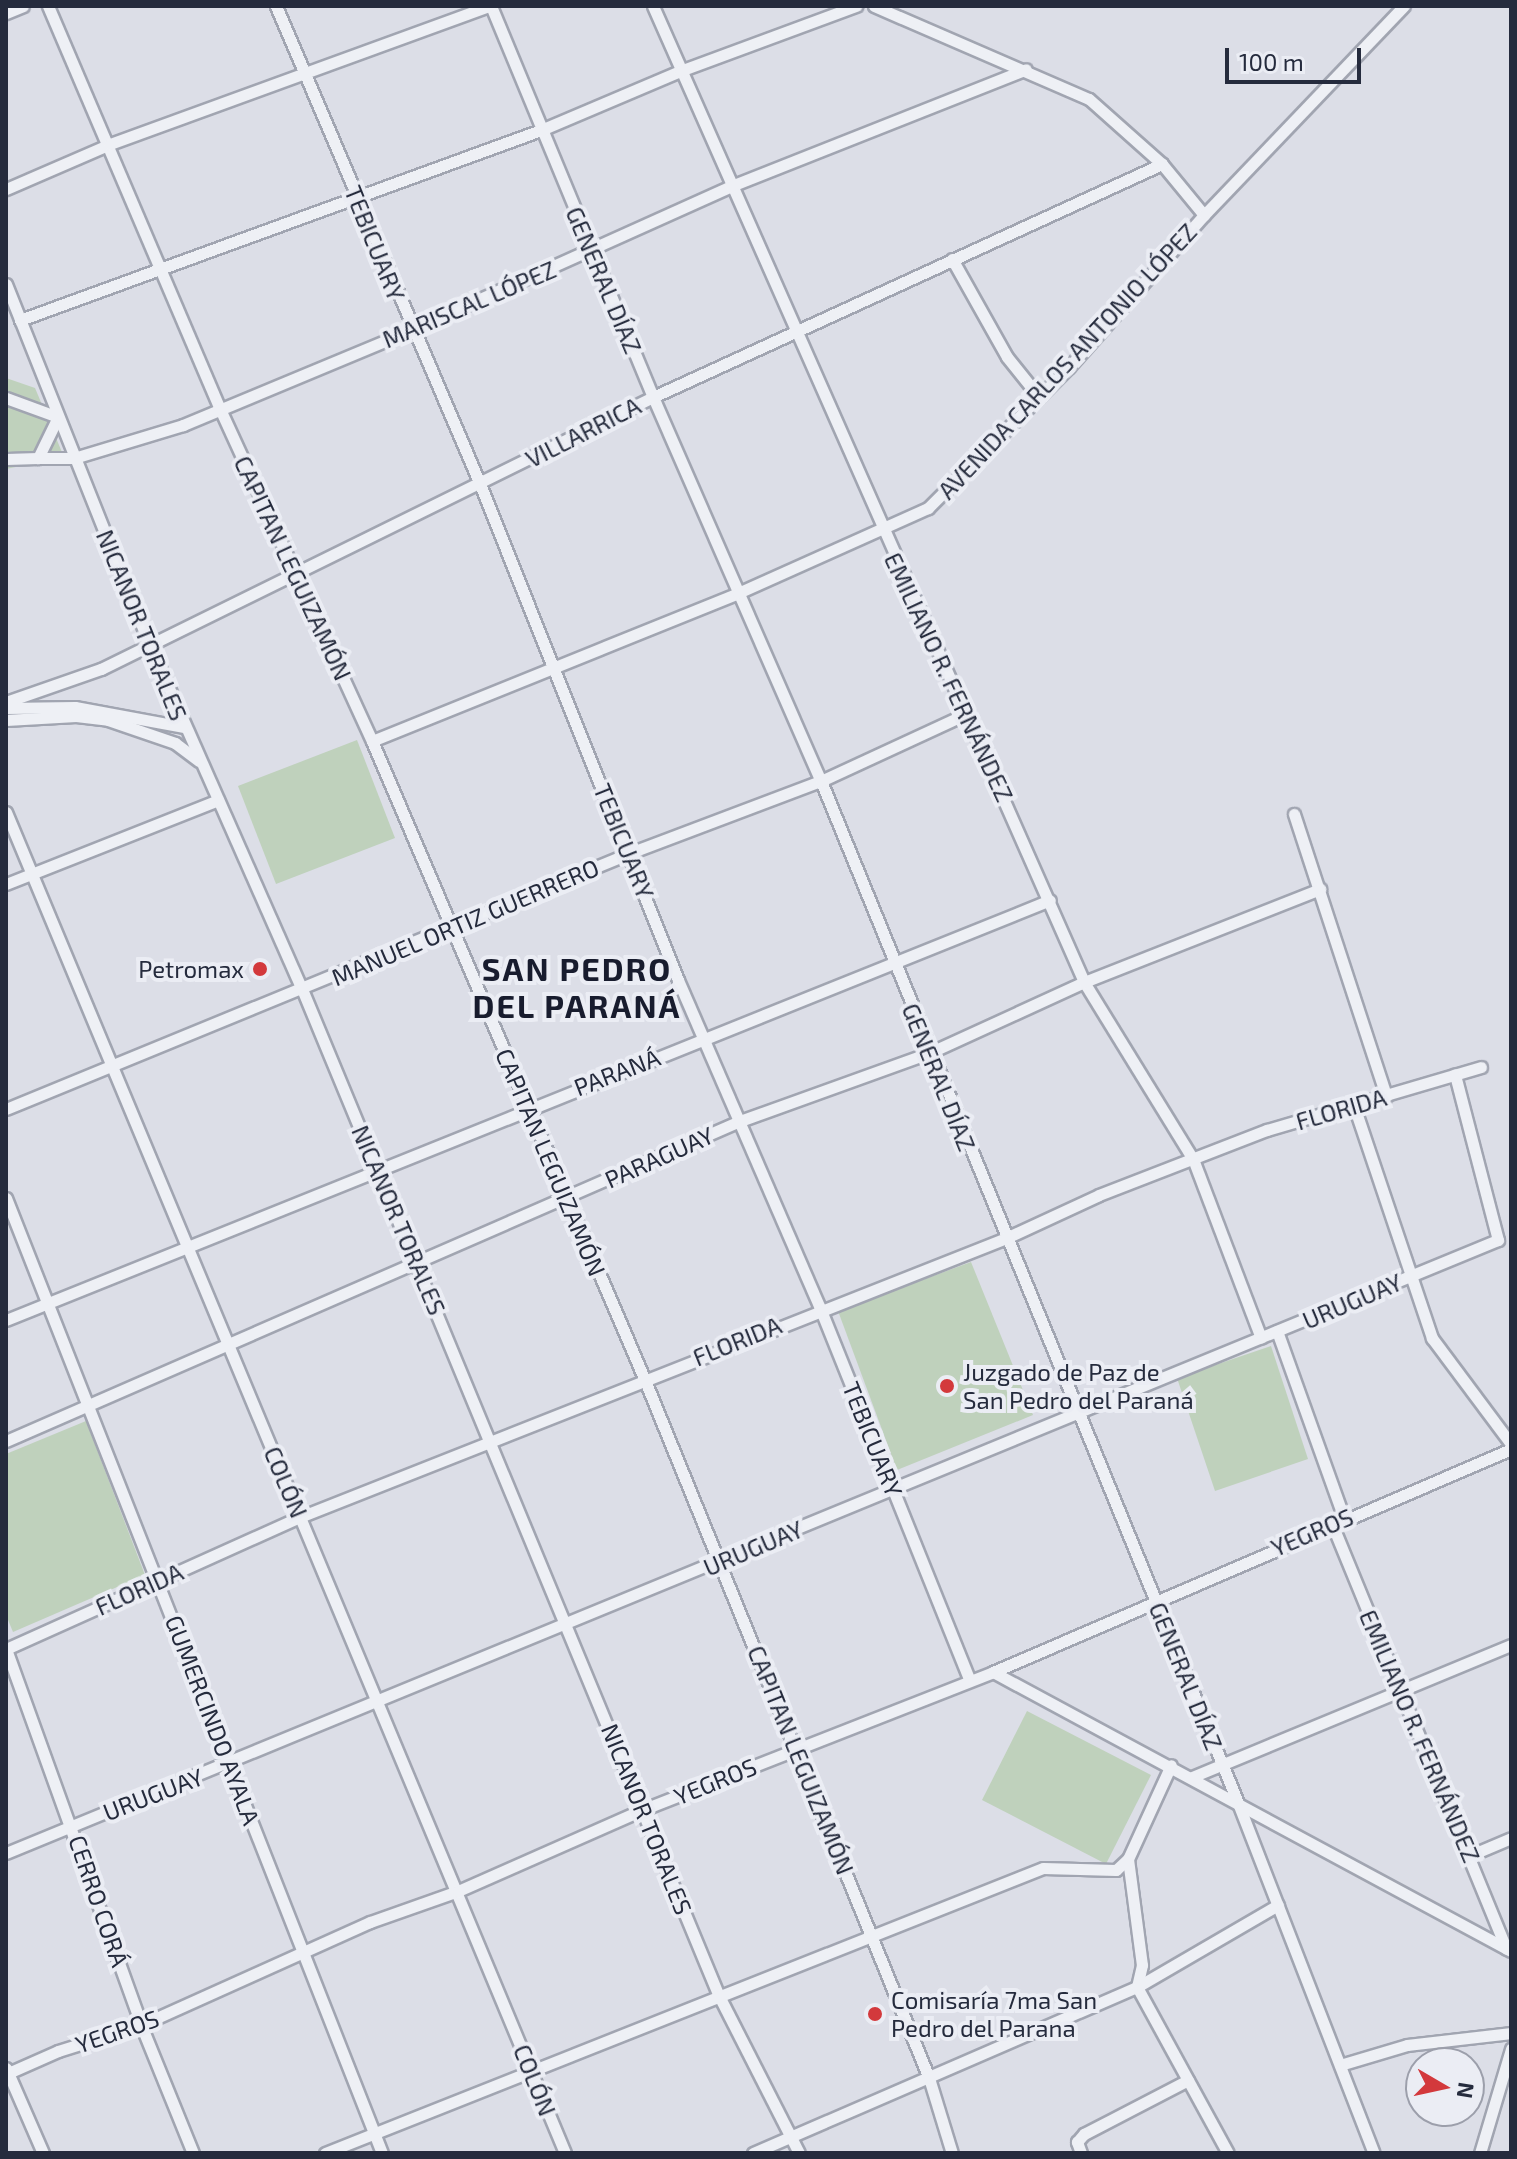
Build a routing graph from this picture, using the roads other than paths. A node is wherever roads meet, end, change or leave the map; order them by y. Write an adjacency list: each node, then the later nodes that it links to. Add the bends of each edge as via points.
1 (23, 6): 9 (street)
2 (48, 6): 14 (street, CAPITAN LEGUIZAMÓN)
3 (276, 6): 12 (street, TEBICUARY)
4 (490, 6): 12 (street); 13 (street, GENERAL DÍAZ)
5 (653, 6): 11 (street, EMILIANO R. FERNÁNDEZ)
6 (856, 6): 11 (street)
7 (874, 6): 10 (street)
8 (1404, 6): 19 (street, AVENIDA CARLOS ANTONIO LÓPEZ)
9 (6, 13)
10 (1026, 69): 15 (street, via 1089,99); 16 (street, MARISCAL LÓPEZ)
11 (680, 71): 13 (street); 16 (street, EMILIANO R. FERNÁNDEZ)
12 (303, 72): 14 (street); 18 (street, TEBICUARY)
13 (541, 130): 18 (street); 20 (street, GENERAL DÍAZ)
14 (110, 144): 17 (street); 22 (street, CAPITAN LEGUIZAMÓN)
15 (1162, 164): 19 (street); 21 (street, VILLARRICA)
16 (731, 186): 20 (street, MARISCAL LÓPEZ); 26 (street, EMILIANO R. FERNÁNDEZ)
17 (6, 189)
18 (356, 195): 22 (street); 25 (street, TEBICUARY)
19 (1204, 215): 28 (street, AVENIDA CARLOS ANTONIO LÓPEZ)
20 (592, 251): 25 (street, MARISCAL LÓPEZ); 27 (street, GENERAL DÍAZ)
21 (952, 259): 26 (street, VILLARRICA); 28 (street, via 1007,357)
22 (160, 270): 24 (street); 30 (street, CAPITAN LEGUIZAMÓN)
23 (6, 284): 24 (street, NICANOR TORALES)
24 (20, 320): 31 (street, NICANOR TORALES)
25 (411, 330): 30 (street, MARISCAL LÓPEZ); 35 (street, TEBICUARY)
26 (795, 330): 27 (street, VILLARRICA); 36 (street, EMILIANO R. FERNÁNDEZ)
27 (653, 397): 35 (street, VILLARRICA); 38 (street, GENERAL DÍAZ)
28 (1039, 397): 36 (street, AVENIDA CARLOS ANTONIO LÓPEZ, via 928,508)
29 (6, 398): 31 (street)
30 (220, 409): 33 (street, MARISCAL LÓPEZ); 37 (street, CAPITAN LEGUIZAMÓN)
31 (58, 417): 32 (street); 33 (street, NICANOR TORALES)
32 (38, 458): 33 (street, MARISCAL LÓPEZ); 34 (street, MARISCAL LÓPEZ)
33 (74, 458): 39 (street, NICANOR TORALES)
34 (6, 459)
35 (480, 484): 37 (street, VILLARRICA); 40 (street, TEBICUARY)
36 (882, 531): 38 (street, AVENIDA CARLOS ANTONIO LÓPEZ); 42 (street, EMILIANO R. FERNÁNDEZ)
37 (295, 570): 39 (street, VILLARRICA); 45 (street, CAPITAN LEGUIZAMÓN)
38 (738, 593): 40 (street, AVENIDA CARLOS ANTONIO LÓPEZ); 47 (street, GENERAL DÍAZ)
39 (150, 645): 41 (street, VILLARRICA); 44 (street, NICANOR TORALES)
40 (554, 666): 45 (street, AVENIDA CARLOS ANTONIO LÓPEZ); 51 (street, TEBICUARY)
41 (6, 705): 44 (street, VILLARRICA, via 75,707)
42 (966, 714): 47 (street, MANUEL ORTIZ GUERRERO); 55 (street, EMILIANO R. FERNÁNDEZ)
43 (6, 720): 46 (street, via 108,720 175,743)
44 (184, 727): 46 (street, NICANOR TORALES)
45 (372, 741): 56 (street, CAPITAN LEGUIZAMÓN)
46 (202, 764): 48 (street, NICANOR TORALES)
47 (821, 781): 51 (street, MANUEL ORTIZ GUERRERO); 57 (street, GENERAL DÍAZ)
48 (218, 800): 52 (street); 59 (street, NICANOR TORALES)
49 (6, 812): 52 (street, COLÓN)
50 (1294, 814): 54 (street)
51 (630, 853): 56 (street, MANUEL ORTIZ GUERRERO); 60 (street, TEBICUARY)
52 (32, 874): 53 (street); 62 (street, COLÓN)
53 (6, 884)
54 (1320, 889): 58 (street, PARAGUAY); 65 (street)
55 (1050, 900): 57 (street, PARANÁ); 58 (street, EMILIANO R. FERNÁNDEZ)
56 (450, 928): 59 (street, MANUEL ORTIZ GUERRERO); 67 (street, CAPITAN LEGUIZAMÓN)
57 (894, 967): 60 (street, PARANÁ); 61 (street, GENERAL DÍAZ)
58 (1084, 982): 61 (street, PARAGUAY); 70 (street, EMILIANO R. FERNÁNDEZ)
59 (302, 989): 62 (street, MANUEL ORTIZ GUERRERO); 71 (street, NICANOR TORALES)
60 (703, 1039): 67 (street, PARANÁ); 69 (street, TEBICUARY)
61 (929, 1053): 69 (street, PARAGUAY); 74 (street, GENERAL DÍAZ)
62 (112, 1066): 68 (street, MANUEL ORTIZ GUERRERO); 75 (street, COLÓN)
63 (1481, 1067): 64 (street, FLORIDA)
64 (1455, 1075): 65 (street, FLORIDA); 77 (street, URUGUAY, via 1498,1240)
65 (1386, 1096): 66 (street, FLORIDA)
66 (1354, 1106): 70 (street, FLORIDA, via 1267,1130); 77 (street)
67 (527, 1108): 71 (street, PARANÁ); 73 (street, CAPITAN LEGUIZAMÓN)
68 (6, 1109)
69 (740, 1121): 73 (street, PARAGUAY); 79 (street, TEBICUARY)
70 (1193, 1159): 74 (street, FLORIDA); 82 (street, EMILIANO R. FERNÁNDEZ)
71 (379, 1172): 75 (street, PARANÁ); 76 (street, NICANOR TORALES)
72 (6, 1198): 78 (street, GUMERCINDO AYALA)
73 (565, 1198): 76 (street, PARAGUAY); 84 (street, CAPITAN LEGUIZAMÓN)
74 (1006, 1238): 79 (street, FLORIDA); 86 (street, GENERAL DÍAZ)
75 (190, 1250): 78 (street, PARANÁ); 83 (street, COLÓN)
76 (415, 1260): 83 (street, PARAGUAY); 87 (street, NICANOR TORALES)
77 (1409, 1277): 81 (street, URUGUAY); 89 (street, via 1444,1357)
78 (47, 1305): 80 (street, PARANÁ); 85 (street, GUMERCINDO AYALA)
79 (820, 1308): 84 (street, FLORIDA); 90 (street, TEBICUARY)
80 (6, 1320)
81 (1277, 1331): 82 (street, URUGUAY); 92 (street, EMILIANO R. FERNÁNDEZ)
82 (1261, 1338): 86 (street, URUGUAY)
83 (228, 1345): 85 (street, PARAGUAY); 91 (street, COLÓN)
84 (644, 1378): 87 (street, FLORIDA); 93 (street, CAPITAN LEGUIZAMÓN)
85 (88, 1407): 88 (street, PARAGUAY); 94 (street, GUMERCINDO AYALA)
86 (1081, 1413): 90 (street, URUGUAY); 95 (street, GENERAL DÍAZ)
87 (490, 1440): 91 (street, FLORIDA); 96 (street, NICANOR TORALES)
88 (6, 1441)
89 (1511, 1447): 92 (street, YEGROS)
90 (893, 1489): 93 (street, URUGUAY); 100 (street, TEBICUARY)
91 (300, 1517): 94 (street, FLORIDA); 102 (street, COLÓN)
92 (1338, 1521): 95 (street, YEGROS); 101 (street, EMILIANO R. FERNÁNDEZ)
93 (721, 1561): 96 (street, URUGUAY); 103 (street, CAPITAN LEGUIZAMÓN)
94 (158, 1580): 98 (street, FLORIDA); 104 (street, GUMERCINDO AYALA)
95 (1156, 1600): 99 (street, YEGROS); 105 (street, GENERAL DÍAZ)
96 (567, 1624): 102 (street, URUGUAY); 109 (street, NICANOR TORALES)
97 (1511, 1645): 101 (street)
98 (6, 1649): 110 (street, CERRO CORÁ)
99 (993, 1672): 100 (street, YEGROS); 106 (street)
100 (968, 1677): 103 (street, YEGROS)
101 (1402, 1692): 105 (street); 113 (street, EMILIANO R. FERNÁNDEZ)
102 (379, 1704): 104 (street, URUGUAY); 115 (street, COLÓN)
103 (797, 1749): 109 (street, YEGROS); 117 (street, CAPITAN LEGUIZAMÓN)
104 (232, 1764): 110 (street, URUGUAY); 119 (street, GUMERCINDO AYALA)
105 (1222, 1764): 107 (street); 108 (street, GENERAL DÍAZ)
106 (1171, 1765): 107 (street); 114 (street)
107 (1192, 1777): 108 (street)
108 (1238, 1803): 116 (street, GENERAL DÍAZ); 118 (street)
109 (644, 1809): 115 (street, YEGROS); 121 (street, NICANOR TORALES)
110 (72, 1824): 112 (street, URUGUAY); 122 (street, CERRO CORÁ)
111 (1511, 1838): 113 (street)
112 (6, 1853)
113 (1471, 1855): 118 (street, EMILIANO R. FERNÁNDEZ)
114 (1128, 1859): 117 (street, via 1116,1870 1098,1873 1043,1868); 120 (street, via 1142,1965)
115 (458, 1891): 119 (street, YEGROS); 127 (street, COLÓN)
116 (1278, 1905): 120 (street); 125 (street, GENERAL DÍAZ)
117 (872, 1937): 121 (street); 128 (street, CAPITAN LEGUIZAMÓN)
118 (1508, 1950)
119 (302, 1952): 122 (street, YEGROS); 130 (street, GUMERCINDO AYALA)
120 (1137, 1987): 128 (street); 129 (street)
121 (719, 1996): 127 (street); 131 (street, NICANOR TORALES)
122 (141, 2025): 126 (street, YEGROS); 134 (street, CERRO CORÁ)
123 (1511, 2033): 125 (street, via 1433,2040)
124 (1511, 2049): 143 (street)
125 (1340, 2065): 142 (street, GENERAL DÍAZ)
126 (7, 2071): 133 (street)
127 (532, 2073): 130 (street); 137 (street, COLÓN)
128 (929, 2078): 131 (street); 140 (street, CAPITAN LEGUIZAMÓN)
129 (1188, 2080): 132 (street, via 1084,2134); 141 (street)
130 (374, 2135): 135 (street); 136 (street, GUMERCINDO AYALA)
131 (792, 2137): 138 (street); 139 (street, NICANOR TORALES)
132 (1079, 2148)
133 (43, 2153)
134 (193, 2153)
135 (325, 2153)
136 (382, 2153)
137 (565, 2153)
138 (753, 2153)
139 (799, 2153)
140 (952, 2153)
141 (1228, 2153)
142 (1374, 2153)
143 (1480, 2153)

